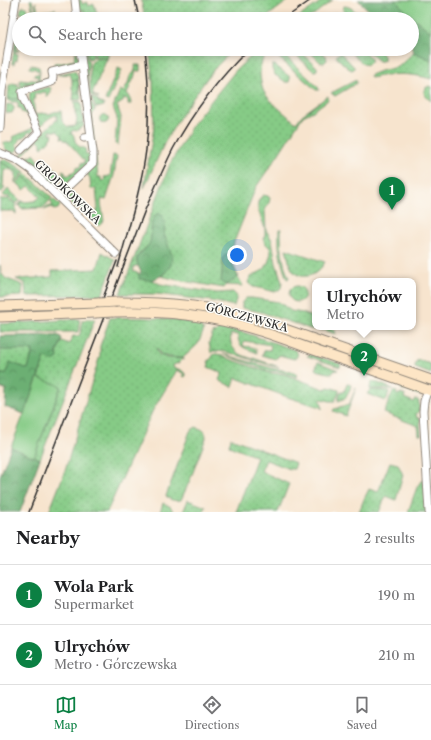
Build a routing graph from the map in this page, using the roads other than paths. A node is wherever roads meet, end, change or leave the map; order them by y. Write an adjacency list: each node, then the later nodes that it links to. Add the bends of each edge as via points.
1 (16, 0): 3 (street)
2 (75, 0): 4 (street)
3 (14, 12)
4 (76, 12)
5 (12, 26): 8 (street, via 2,91)
6 (81, 56): 7 (street)
7 (82, 65): 9 (street, via 52,70 52,82 22,92 41,130); 11 (street, via 87,138 93,151 93,163)
8 (0, 128)
9 (21, 150)
10 (0, 153): 12 (street, GRODKOWSKA, via 17,160 31,170)
11 (63, 191)
12 (116, 254)
13 (0, 306): 15 (main road, GÓRCZEWSKA, bridge, via 116,302 193,306 262,321)
14 (0, 317): 15 (main road, GÓRCZEWSKA, bridge, via 144,312 213,319 267,333)
15 (430, 387): 16 (street, via 423,411)
16 (429, 512)

